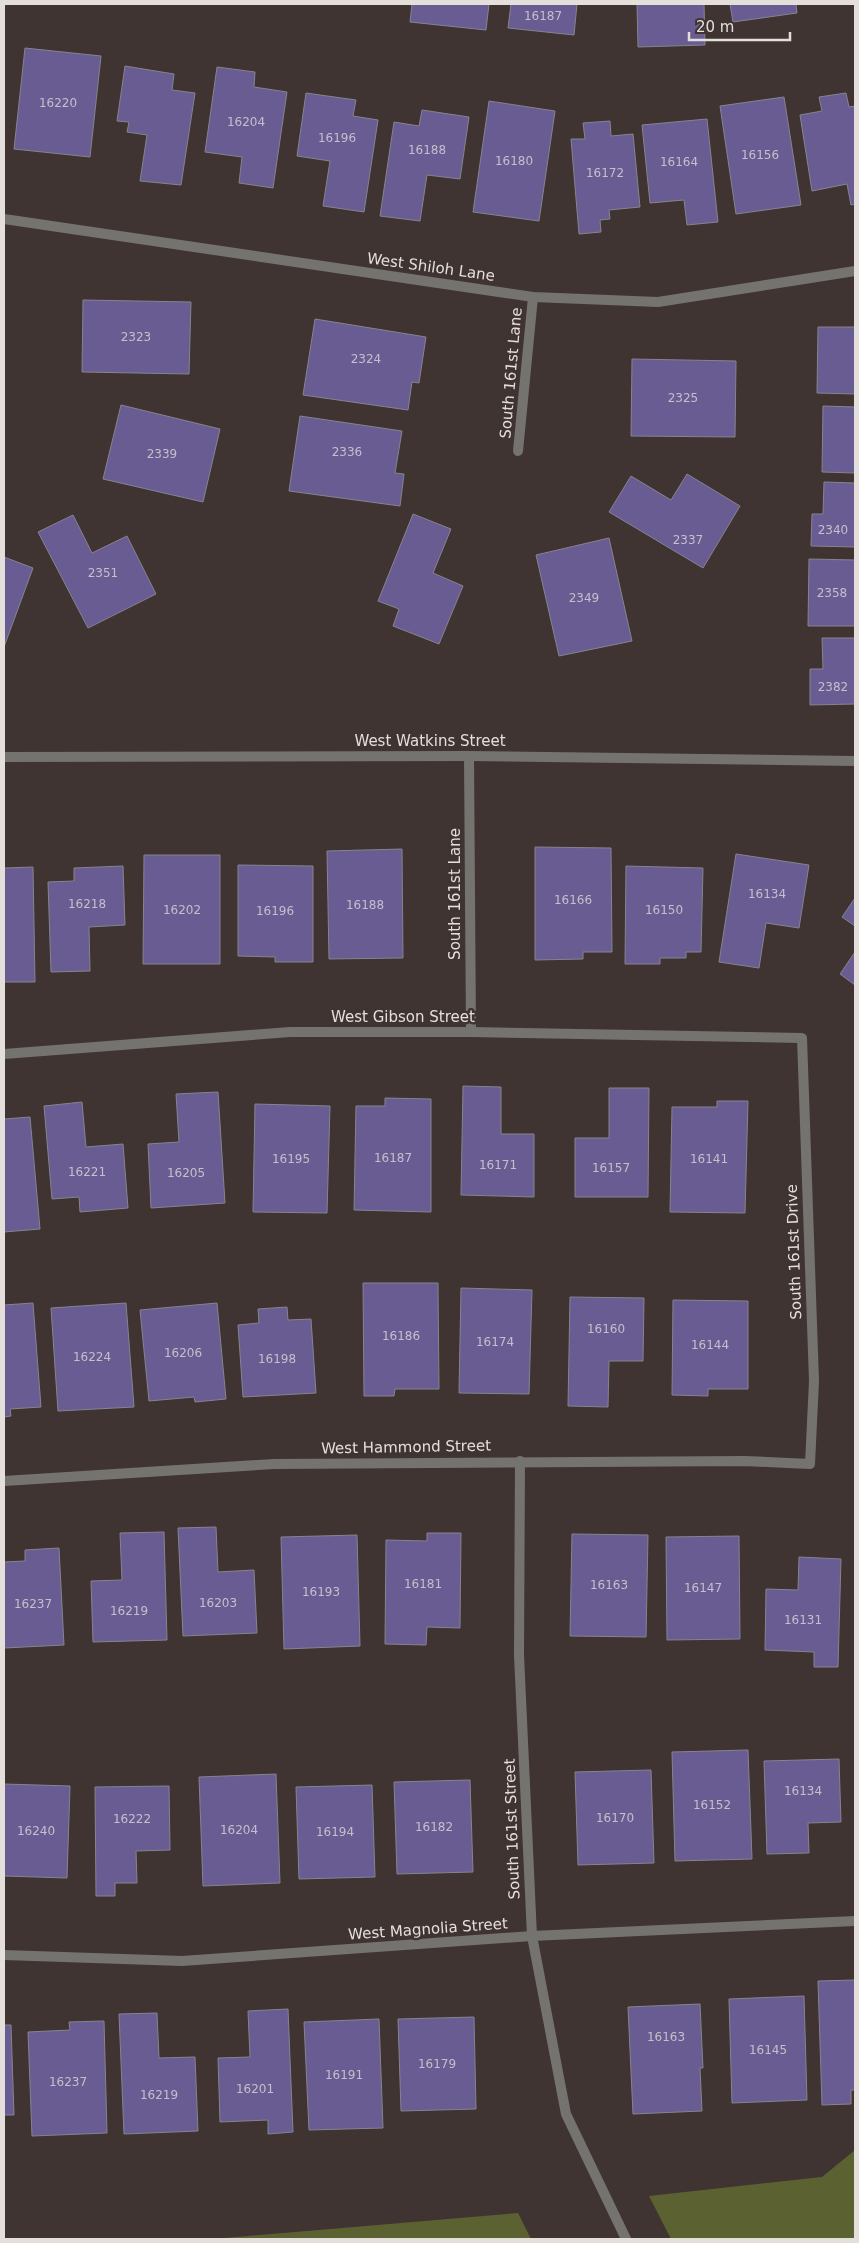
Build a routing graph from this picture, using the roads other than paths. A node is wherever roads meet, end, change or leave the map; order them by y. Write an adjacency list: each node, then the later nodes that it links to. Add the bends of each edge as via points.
1 (4, 219): 3 (street, West Shiloh Lane)
2 (855, 271): 3 (street, West Shiloh Lane, via 658,302)
3 (533, 297): 4 (street, South 161st Lane)
4 (518, 451)
5 (469, 756): 6 (street, West Watkins Street); 7 (street, West Watkins Street); 8 (street, South 161st Lane)
6 (4, 757)
7 (855, 761)
8 (471, 1032): 9 (street, West Gibson Street); 10 (street, West Gibson Street, via 290,1032)
9 (802, 1038): 12 (street, South 161st Drive, via 814,1381)
10 (4, 1054)
11 (520, 1461): 12 (street, West Hammond Street); 13 (street, West Hammond Street, via 274,1464); 15 (street, South 161st Street, via 519,1655)
12 (810, 1464)
13 (4, 1481)
14 (855, 1921): 15 (street, West Magnolia Street)
15 (532, 1936): 16 (street, West Magnolia Street, via 182,1961); 17 (street, South 161st Street, via 566,2114)
16 (4, 1955)
17 (626, 2239)

